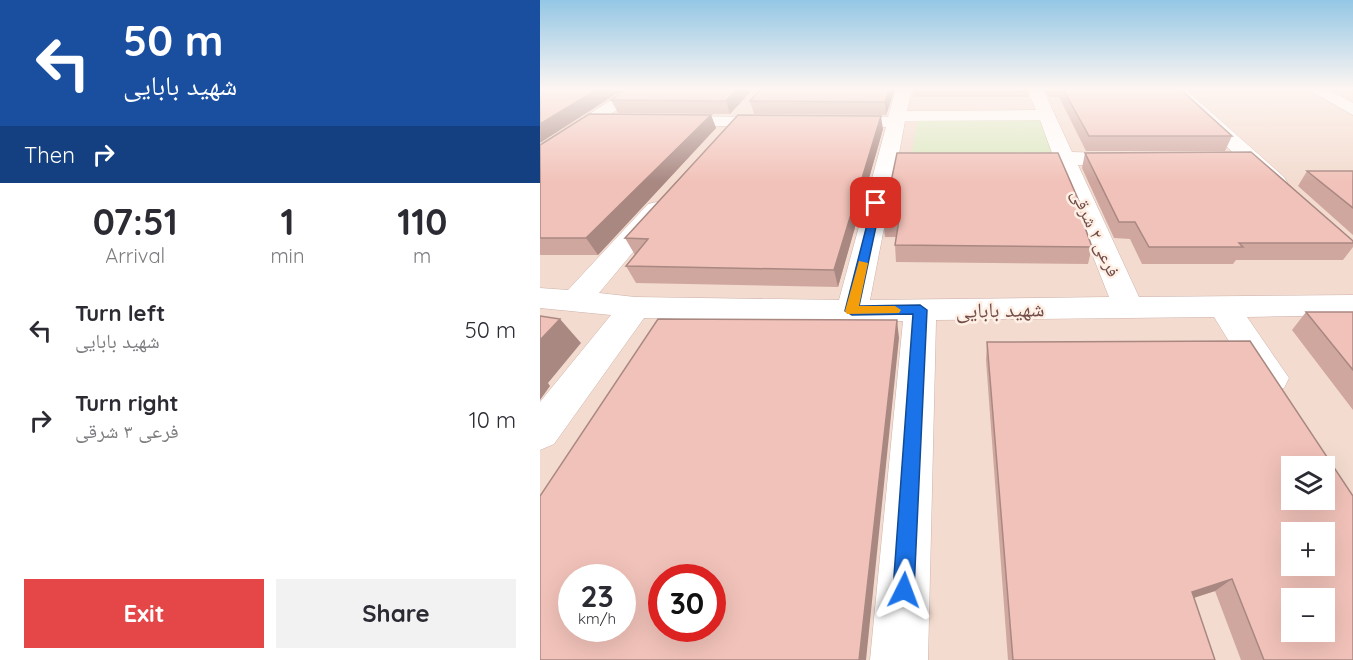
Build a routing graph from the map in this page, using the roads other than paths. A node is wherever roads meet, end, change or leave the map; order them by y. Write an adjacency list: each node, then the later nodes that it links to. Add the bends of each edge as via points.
1 (895, 119): 19 (street)
2 (593, 120): 3 (street); 12 (street)
3 (628, 120)
4 (874, 120): 10 (street)
5 (1047, 120): 13 (street, فرعی ۲ شرقی)
6 (1209, 120): 18 (street)
7 (652, 121): 8 (street)
8 (735, 122): 9 (street); 11 (street)
9 (792, 122)
10 (815, 122)
11 (719, 140)
12 (540, 155)
13 (1064, 158): 15 (street); 16 (street); 27 (street, فرعی ۲ شرقی)
14 (957, 159): 19 (street)
15 (993, 159)
16 (1145, 159)
17 (1227, 159): 18 (street)
18 (1250, 159): 21 (street)
19 (886, 160): 29 (street)
20 (671, 194): 23 (street)
21 (1293, 198)
22 (540, 298): 23 (street, شهید بابایی)
23 (576, 301): 26 (street, شهید بابایی)
24 (1353, 305): 25 (street, شهید بابایی)
25 (1224, 306): 27 (street, شهید بابایی); 30 (street)
26 (635, 307): 29 (street, شهید بابایی); 31 (street)
27 (1129, 308): 28 (street, شهید بابایی)
28 (920, 310): 29 (street, شهید بابایی); 32 (street)
29 (852, 311)
30 (1288, 402)
31 (540, 432)
32 (899, 660)

